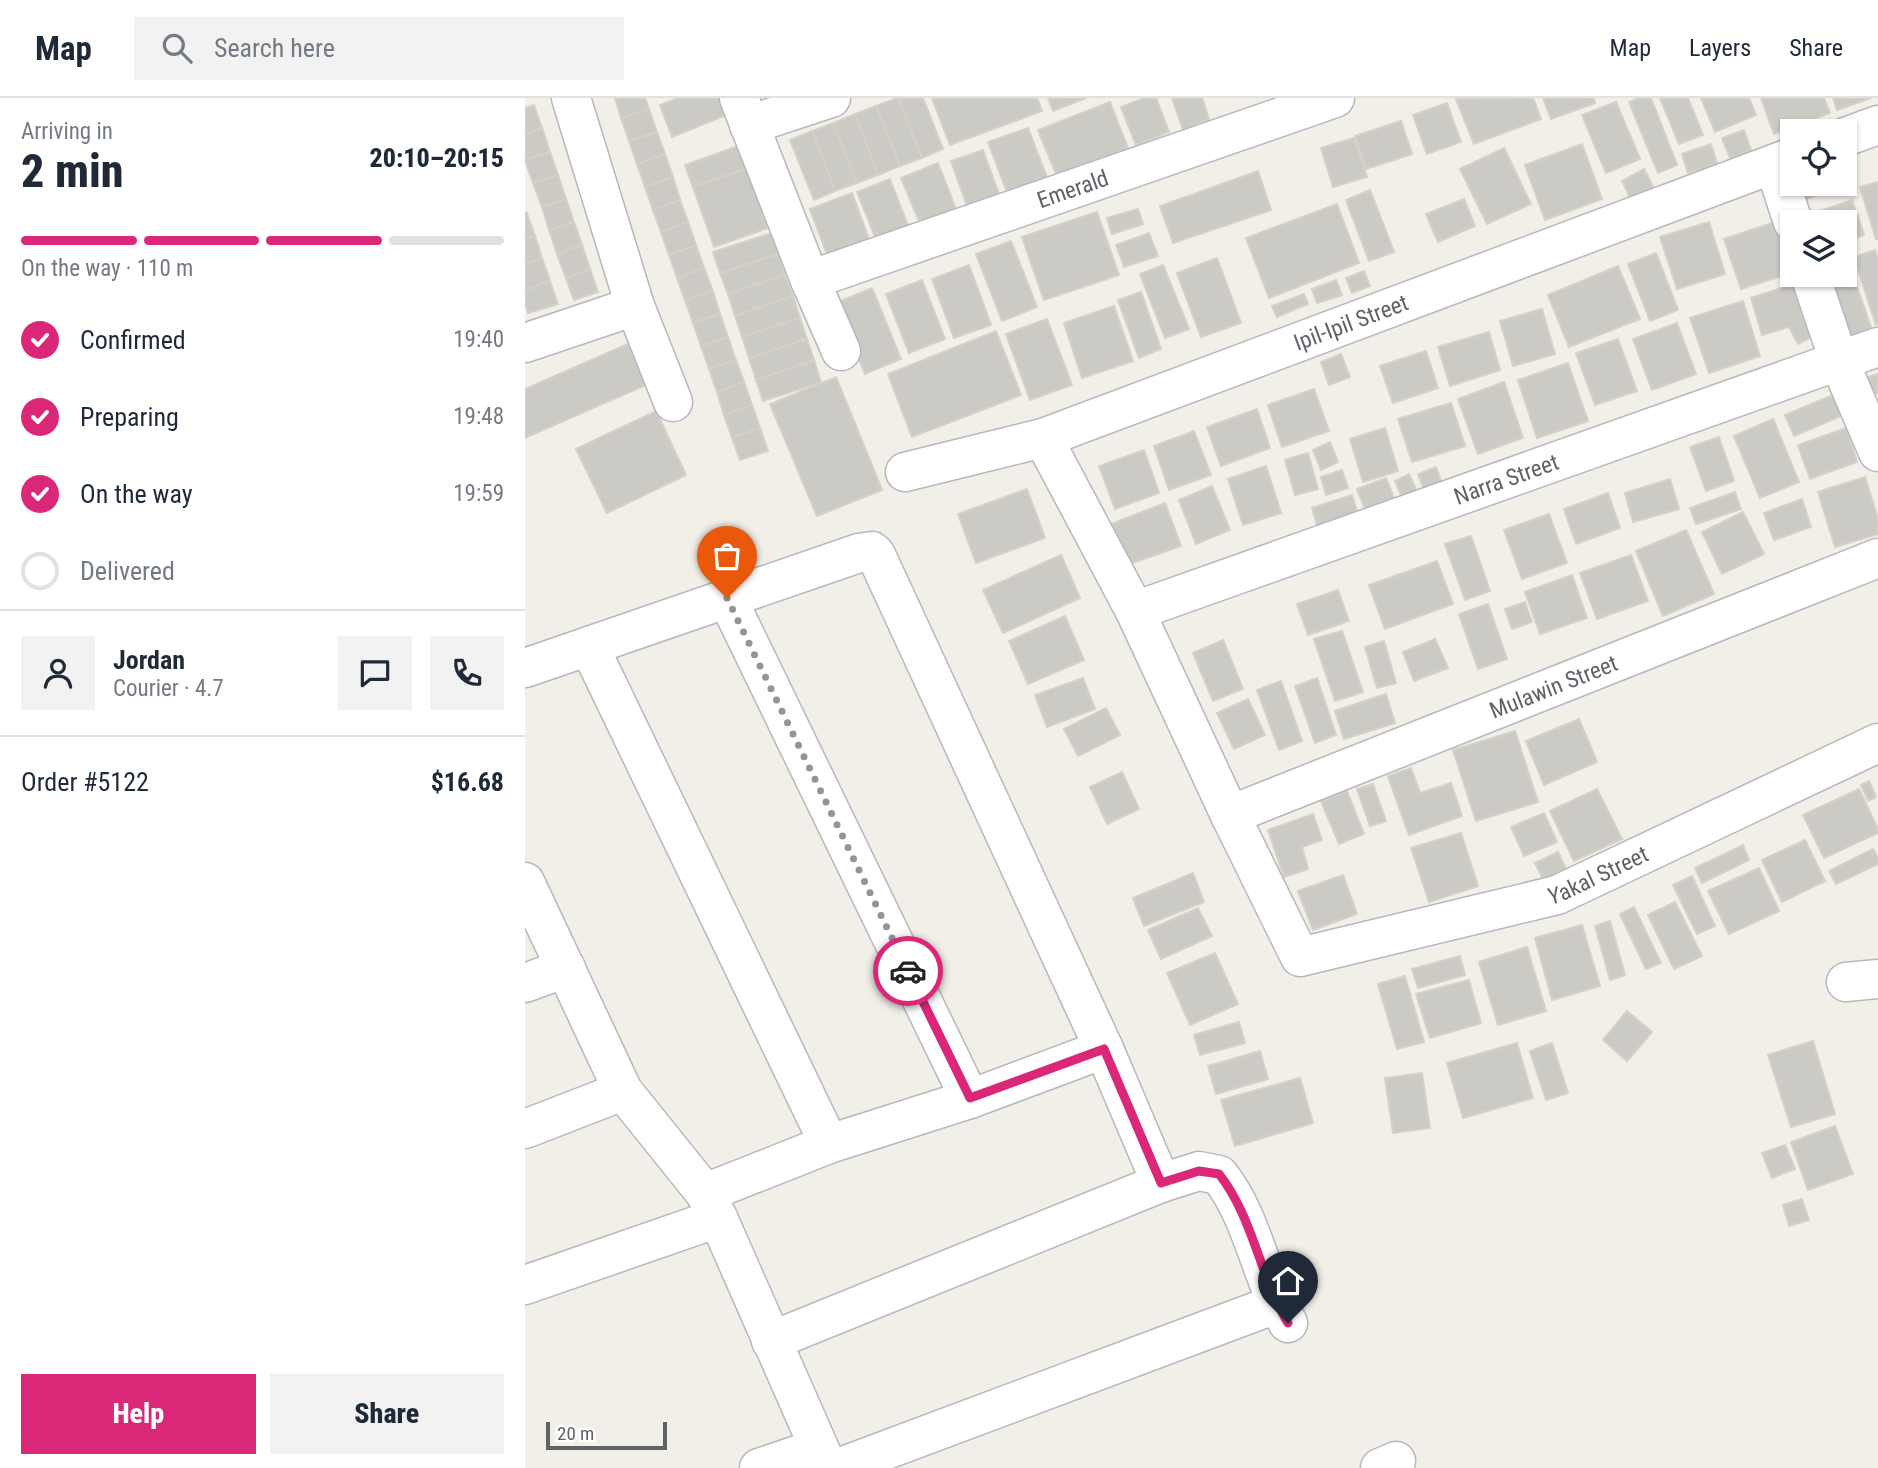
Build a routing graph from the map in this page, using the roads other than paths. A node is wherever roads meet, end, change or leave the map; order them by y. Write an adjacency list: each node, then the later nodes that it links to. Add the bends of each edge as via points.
1 (571, 98): 11 (street)
2 (831, 98): 4 (street)
3 (1335, 98): 5 (street, Emerald)
4 (744, 111): 9 (street)
5 (1252, 112): 9 (street, Emerald)
6 (1878, 125): 7 (street)
7 (1857, 133)
8 (1780, 161): 17 (street, Ipil-Ipil Street)
9 (810, 280): 14 (street)
10 (1815, 287): 15 (street)
11 (635, 306): 12 (street); 16 (street)
12 (525, 342)
13 (1878, 347): 15 (street, Narra Street)
14 (841, 351)
15 (1839, 361): 18 (street); 22 (street, Narra Street)
16 (673, 402)
17 (1043, 438): 19 (street, Ipil-Ipil Street); 22 (street)
18 (1878, 453)
19 (905, 472)
20 (1878, 558): 26 (street, Mulawin Street)
21 (727, 598): 23 (street); 30 (street, via 873,551); 32 (street)
22 (1135, 611): 26 (street)
23 (589, 646): 24 (street); 34 (street)
24 (525, 668)
25 (1878, 743): 26 (street, Yakal Street, via 1557,895 1300,957)
26 (1230, 815)
27 (525, 882): 28 (street)
28 (566, 968): 29 (street); 31 (street)
29 (525, 983)
30 (1104, 1049): 32 (street); 35 (street)
31 (623, 1091): 33 (street); 36 (street)
32 (970, 1098): 34 (street)
33 (525, 1129)
34 (829, 1144): 36 (street)
35 (1161, 1183): 38 (street); 39 (street, via 1199,1171 1219,1174 1232,1191 1282,1313)
36 (712, 1205): 37 (street); 38 (street)
37 (525, 1285)
38 (771, 1341): 39 (street)
39 (828, 1461): 40 (street)
40 (759, 1468)

